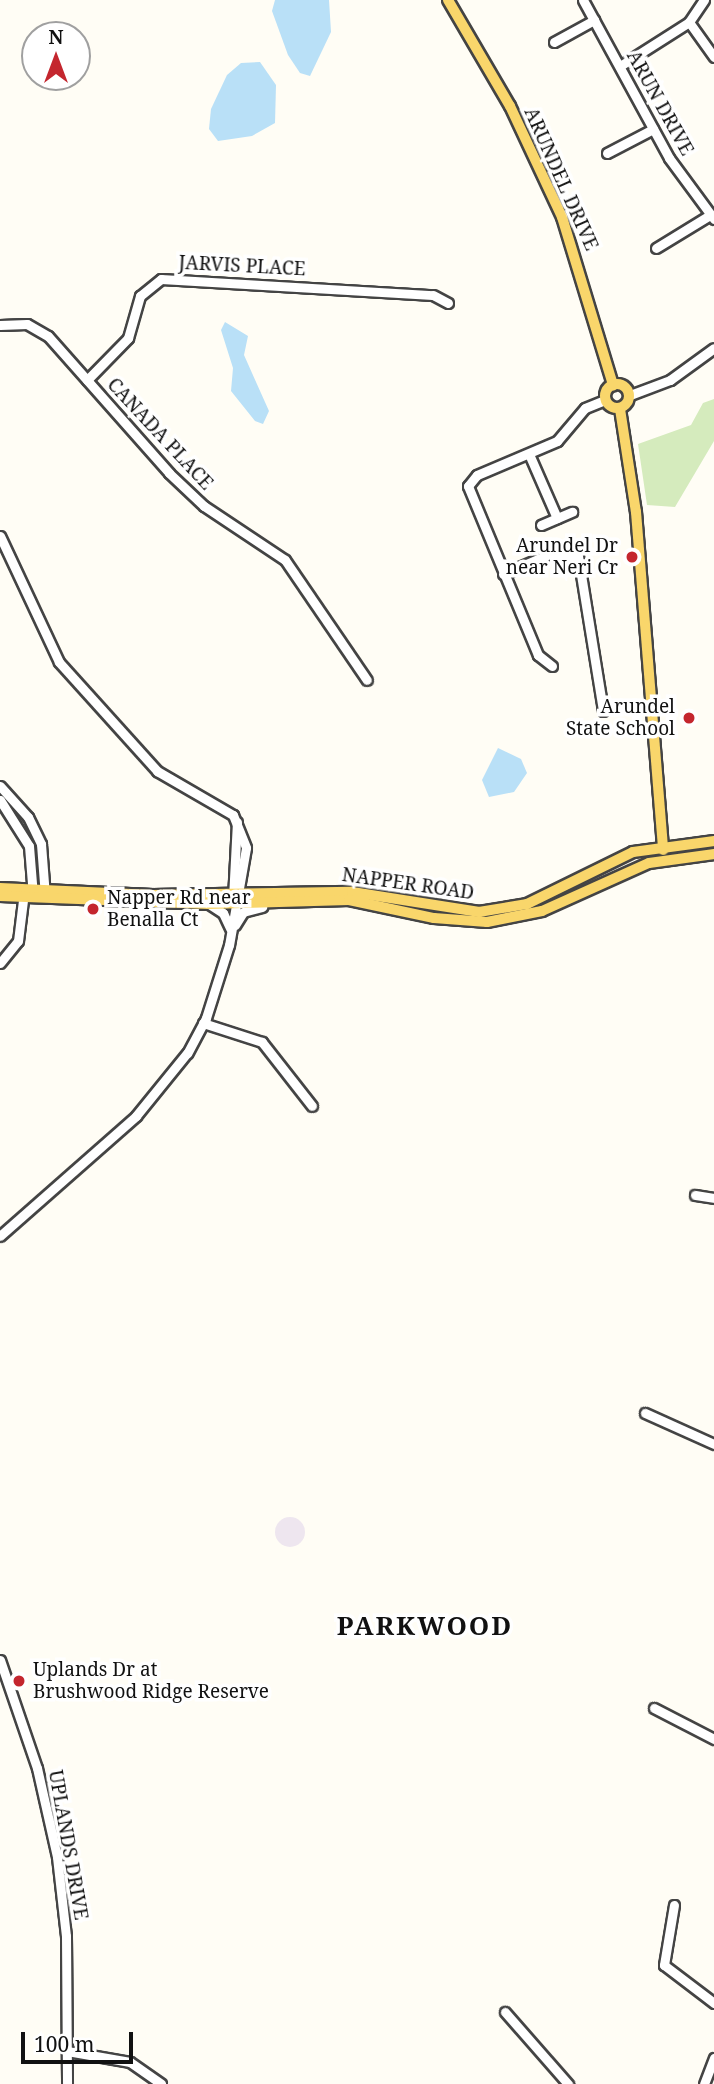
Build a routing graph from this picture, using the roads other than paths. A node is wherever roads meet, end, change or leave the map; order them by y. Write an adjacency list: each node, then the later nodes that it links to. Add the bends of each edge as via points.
1 (448, 0): 17 (main road, ARUNDEL DRIVE, via 540,167 582,269)
2 (583, 0): 4 (street, ARUN DRIVE)
3 (704, 0): 5 (street)
4 (594, 20): 6 (street); 8 (street, ARUN DRIVE)
5 (689, 22): 7 (street); 8 (street)
6 (554, 42)
7 (714, 57)
8 (620, 66): 9 (street, ARUN DRIVE)
9 (653, 129): 10 (street); 11 (street, ARUN DRIVE)
10 (607, 153)
11 (712, 217): 12 (street)
12 (656, 248)
13 (448, 303): 16 (street, JARVIS PLACE, via 432,295 161,279 140,296 128,338)
14 (0, 325): 16 (street, CANADA PLACE, via 27,324 48,336)
15 (714, 348): 18 (street, via 670,380)
16 (87, 380): 28 (street, CANADA PLACE, via 204,506 285,560)
17 (613, 384): 18 (main road, via 626,387); 19 (main road)
18 (630, 395): 20 (main road)
19 (605, 400): 20 (main road); 21 (street, via 585,408 567,435)
20 (620, 409): 33 (main road, via 636,512)
21 (529, 454): 23 (street); 26 (street, via 477,475 468,486)
22 (572, 512): 23 (street)
23 (557, 518): 24 (street)
24 (541, 525)
25 (0, 536): 39 (street, via 59,662 157,771 237,820)
26 (503, 574): 27 (street, via 538,655); 29 (street, via 552,553 578,556)
27 (552, 666)
28 (367, 680)
29 (603, 711)
30 (0, 786): 37 (street, via 28,817 41,844)
31 (0, 800): 37 (street, via 29,846)
32 (714, 841): 33 (main road, NAPPER ROAD)
33 (662, 844): 35 (main road); 39 (main road, NAPPER ROAD, via 625,855 527,904 492,911 451,911 352,892)
34 (714, 854): 35 (main road, NAPPER ROAD)
35 (664, 860): 40 (main road, NAPPER ROAD, via 635,868 542,911 487,922 434,918 349,900)
36 (0, 888): 37 (main road, NAPPER ROAD)
37 (34, 894): 38 (main road, NAPPER ROAD); 39 (main road, NAPPER ROAD); 41 (main road, NAPPER ROAD); 43 (street, via 18,941)
38 (0, 896)
39 (236, 896): 40 (main road, NAPPER ROAD); 41 (main road, NAPPER ROAD); 42 (street)
40 (307, 900): 42 (street, via 250,908)
41 (209, 904): 42 (street, via 228,919)
42 (231, 933): 44 (street)
43 (0, 963)
44 (203, 1023): 45 (street, via 262,1042); 48 (street, via 187,1053 135,1116)
45 (312, 1106)
46 (695, 1195): 47 (street)
47 (714, 1198)
48 (0, 1236)
49 (645, 1413): 50 (street)
50 (714, 1444)
51 (0, 1660): 57 (street, UPLANDS DRIVE, via 29,1741 57,1857 66,1936)
52 (654, 1708): 53 (street)
53 (714, 1739)
54 (674, 1905): 55 (street, via 664,1965)
55 (714, 2003)
56 (505, 2012): 61 (street)
57 (67, 2051): 59 (street, UPLANDS DRIVE); 60 (street, via 130,2062)
58 (714, 2057): 62 (street)
59 (67, 2084)
60 (161, 2084)
61 (568, 2084)
62 (704, 2084)

